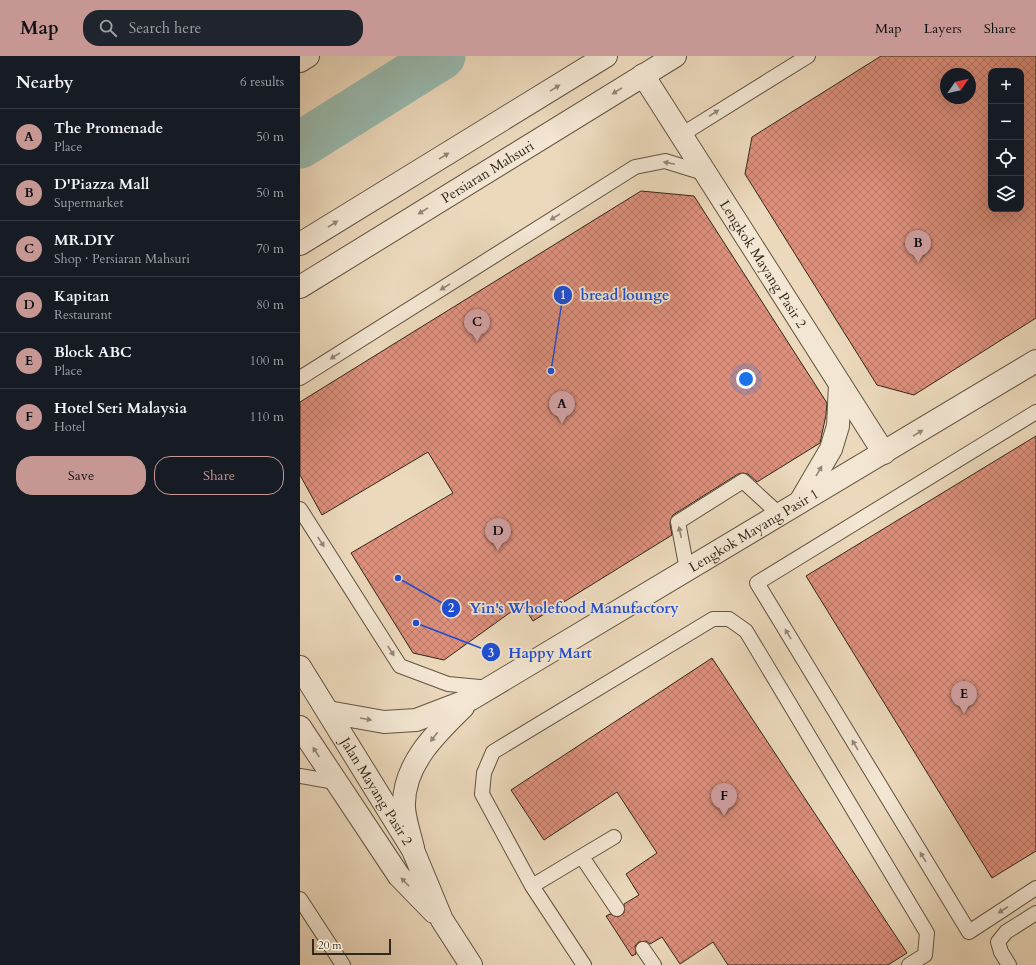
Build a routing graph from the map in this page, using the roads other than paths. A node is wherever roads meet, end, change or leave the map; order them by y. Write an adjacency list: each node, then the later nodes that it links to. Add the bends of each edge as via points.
1 (606, 56): 7 (street, one-way to 1)
2 (674, 56): 4 (street, Persiaran Mahsuri)
3 (808, 56): 5 (lane, one-way to 3)
4 (643, 75): 5 (street, Lengkok Mayang Pasir 2); 8 (street, Persiaran Mahsuri, one-way to 8)
5 (682, 135): 6 (street, Lengkok Mayang Pasir 2)
6 (706, 174): 10 (lane, one-way to 10, via 665,161 635,167); 11 (street, Lengkok Mayang Pasir 2)
7 (300, 244)
8 (300, 287)
9 (1036, 361): 13 (street, Lengkok Mayang Pasir 1, one-way to 9)
10 (300, 378)
11 (840, 384): 13 (street, Lengkok Mayang Pasir 2); 14 (street, one-way to 11, via 831,448 838,426)
12 (1036, 412): 29 (lane, one-way to 12, via 969,932 756,583)
13 (884, 453): 14 (street, Lengkok Mayang Pasir 1)
14 (799, 504): 16 (street, Lengkok Mayang Pasir 1)
15 (300, 509): 19 (lane, one-way to 19, via 400,666 448,684)
16 (780, 515): 17 (street, Lengkok Mayang Pasir 1); 17 (lane, one-way to 16, via 678,522 743,481)
17 (687, 570): 19 (street, Lengkok Mayang Pasir 1)
18 (300, 667): 21 (street, Jalan Mayang Pasir 2)
19 (490, 688): 20 (street, Lengkok Mayang Pasir 1)
20 (471, 699): 21 (street, Lengkok Mayang Pasir 1, one-way to 20, via 384,722 416,720); 26 (street, Lengkok Mayang Pasir 1, one-way to 26, via 440,729 419,756 407,779 404,808)
21 (328, 712): 26 (street, Jalan Mayang Pasir 2)
22 (300, 727): 24 (street, Jalan Mayang Pasir 2, one-way to 22)
23 (300, 776): 24 (lane)
24 (335, 782): 33 (street, Jalan Mayang Pasir 2, one-way to 24, via 399,876)
25 (614, 837): 27 (lane)
26 (413, 850): 33 (street, Jalan Mayang Pasir 2)
27 (582, 857): 28 (lane); 31 (lane)
28 (532, 886): 39 (lane); 41 (lane, via 482,794 484,773 494,752 713,619 729,619 746,631 927,933 925,955)
29 (1036, 888)
30 (300, 899): 36 (lane)
31 (617, 909)
32 (1036, 913): 42 (lane, via 1006,932 998,942)
33 (442, 920): 34 (street, Jalan Mayang Pasir 2)
34 (457, 943): 37 (street); 38 (street, Jalan Mayang Pasir 2)
35 (643, 949): 40 (lane)
36 (343, 965)
37 (464, 965)
38 (471, 965)
39 (584, 965)
40 (654, 965)
41 (909, 965)
42 (1009, 965)

